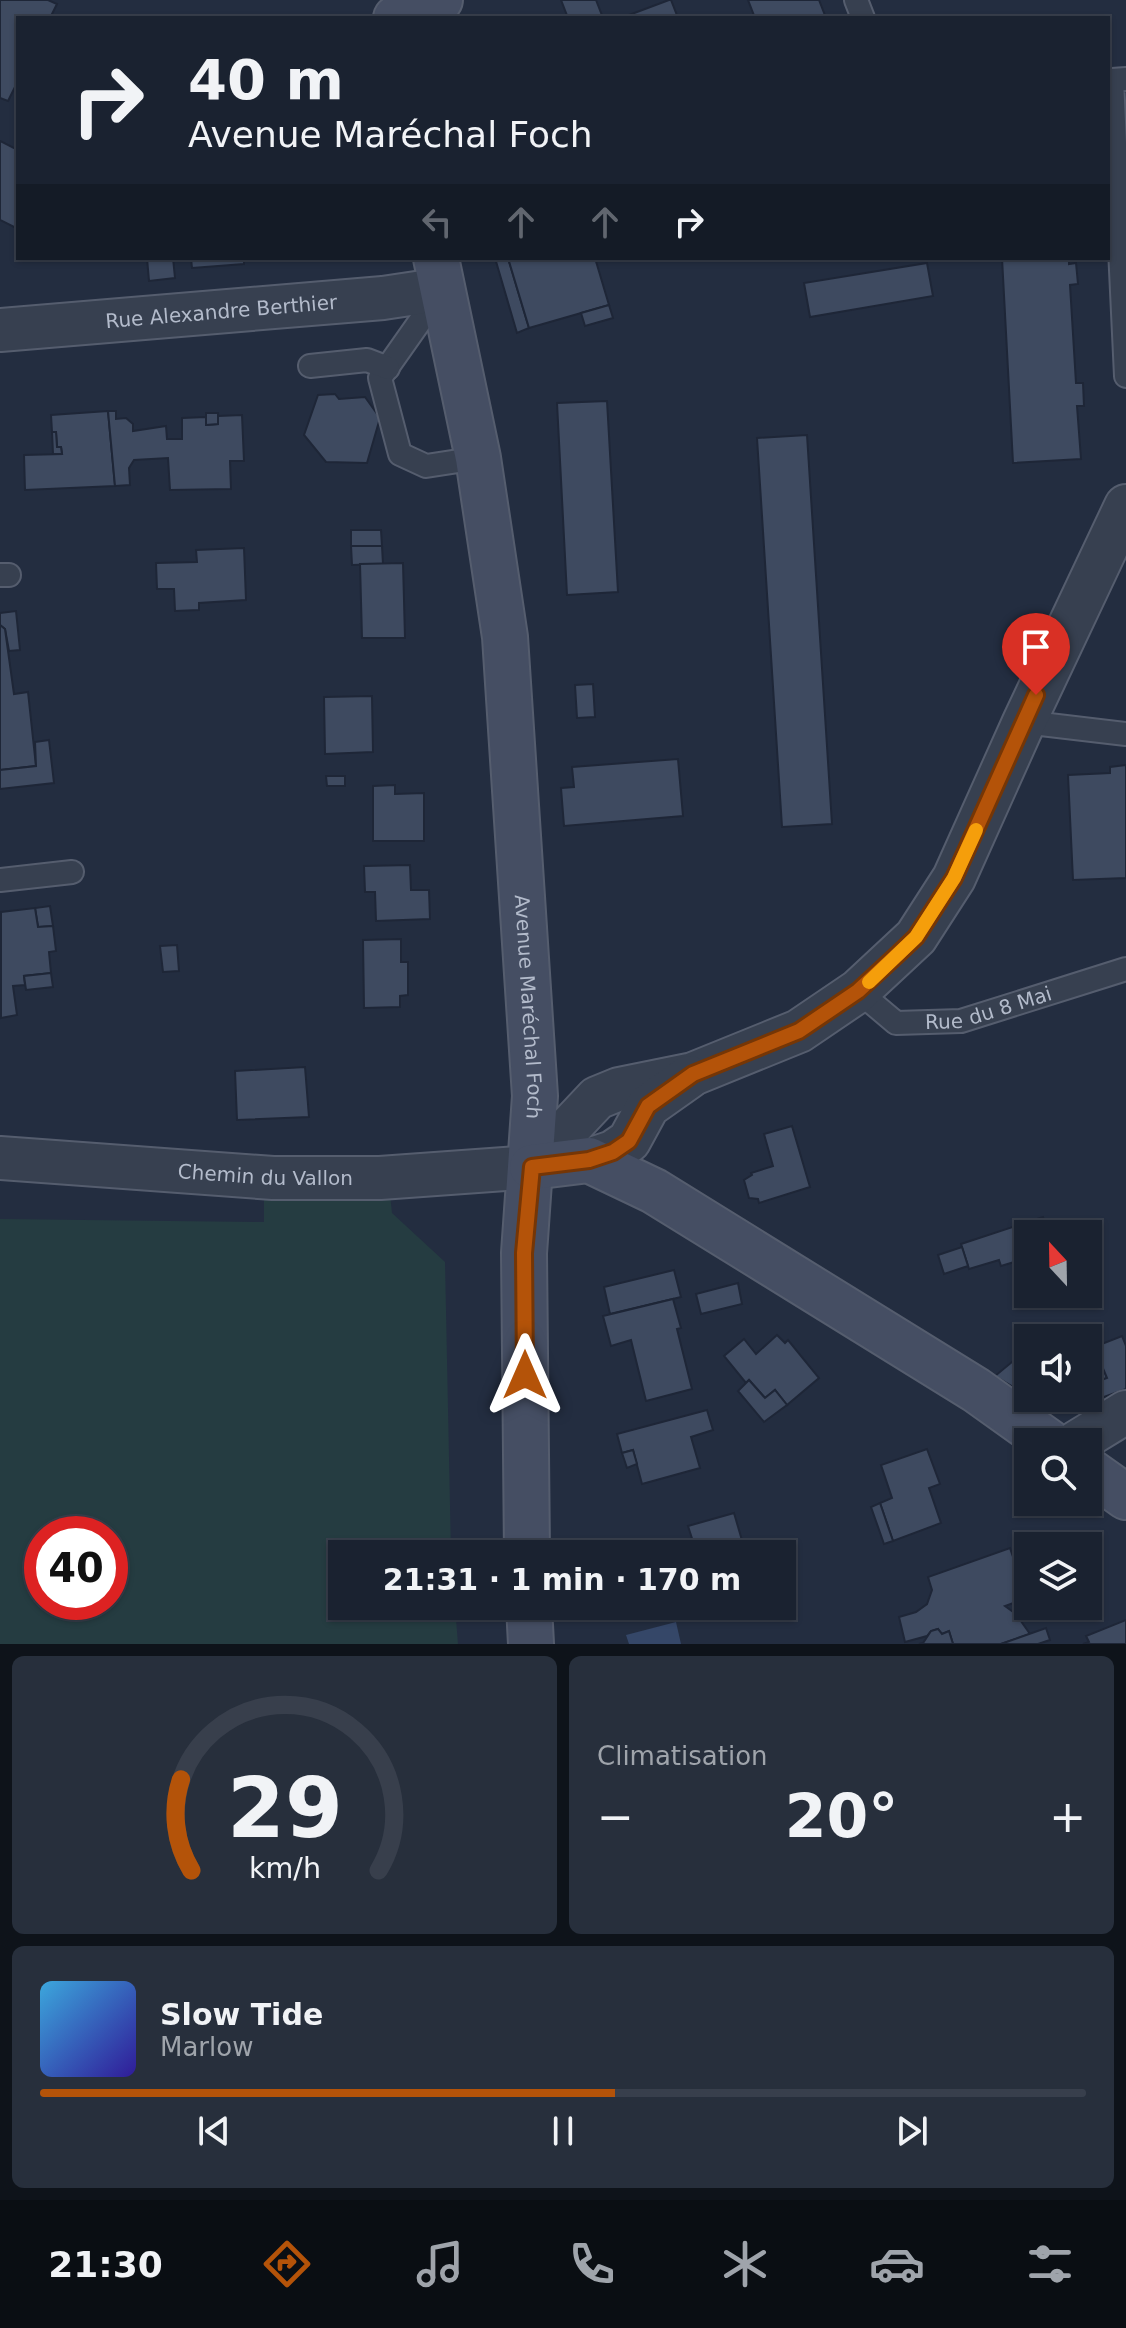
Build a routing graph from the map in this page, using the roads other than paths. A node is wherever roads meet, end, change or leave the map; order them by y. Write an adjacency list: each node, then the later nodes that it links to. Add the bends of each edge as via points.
1 (440, 0): 2 (main road, via 431,11)
2 (406, 16)
3 (1126, 79): 8 (lane, via 1112,80)
4 (439, 273): 5 (street, Rue Alexandre Berthier, via 383,298); 7 (lane); 9 (main road, Avenue Maréchal Foch)
5 (0, 330)
6 (310, 366): 7 (lane, via 367,360)
7 (388, 368): 9 (lane, via 380,378 400,454 426,466)
8 (1126, 376)
9 (478, 458): 20 (main road, Avenue Maréchal Foch, via 505,637 535,1096)
10 (1126, 506): 11 (street)
11 (1024, 722): 12 (lane); 16 (street, via 954,878 916,937)
12 (1126, 734)
13 (72, 872): 14 (lane)
14 (0, 880)
15 (1126, 969): 16 (lane, Rue du 8 Mai, via 961,1021 896,1023)
16 (858, 991): 17 (street, via 799,1031)
17 (693, 1074): 19 (street, via 648,1106 629,1141); 20 (street, via 597,1098)
18 (0, 1158): 20 (street, Chemin du Vallon, via 273,1178 380,1178)
19 (589, 1160): 20 (main road); 22 (main road, via 654,1191)
20 (532, 1167): 26 (main road, Avenue Maréchal Foch, via 524,1253)
21 (1126, 1412): 23 (street)
22 (1029, 1428)
23 (1100, 1428)
24 (1102, 1480): 25 (main road)
25 (1126, 1497)
26 (527, 1540)
27 (530, 1620): 28 (main road)
28 (531, 1644)

